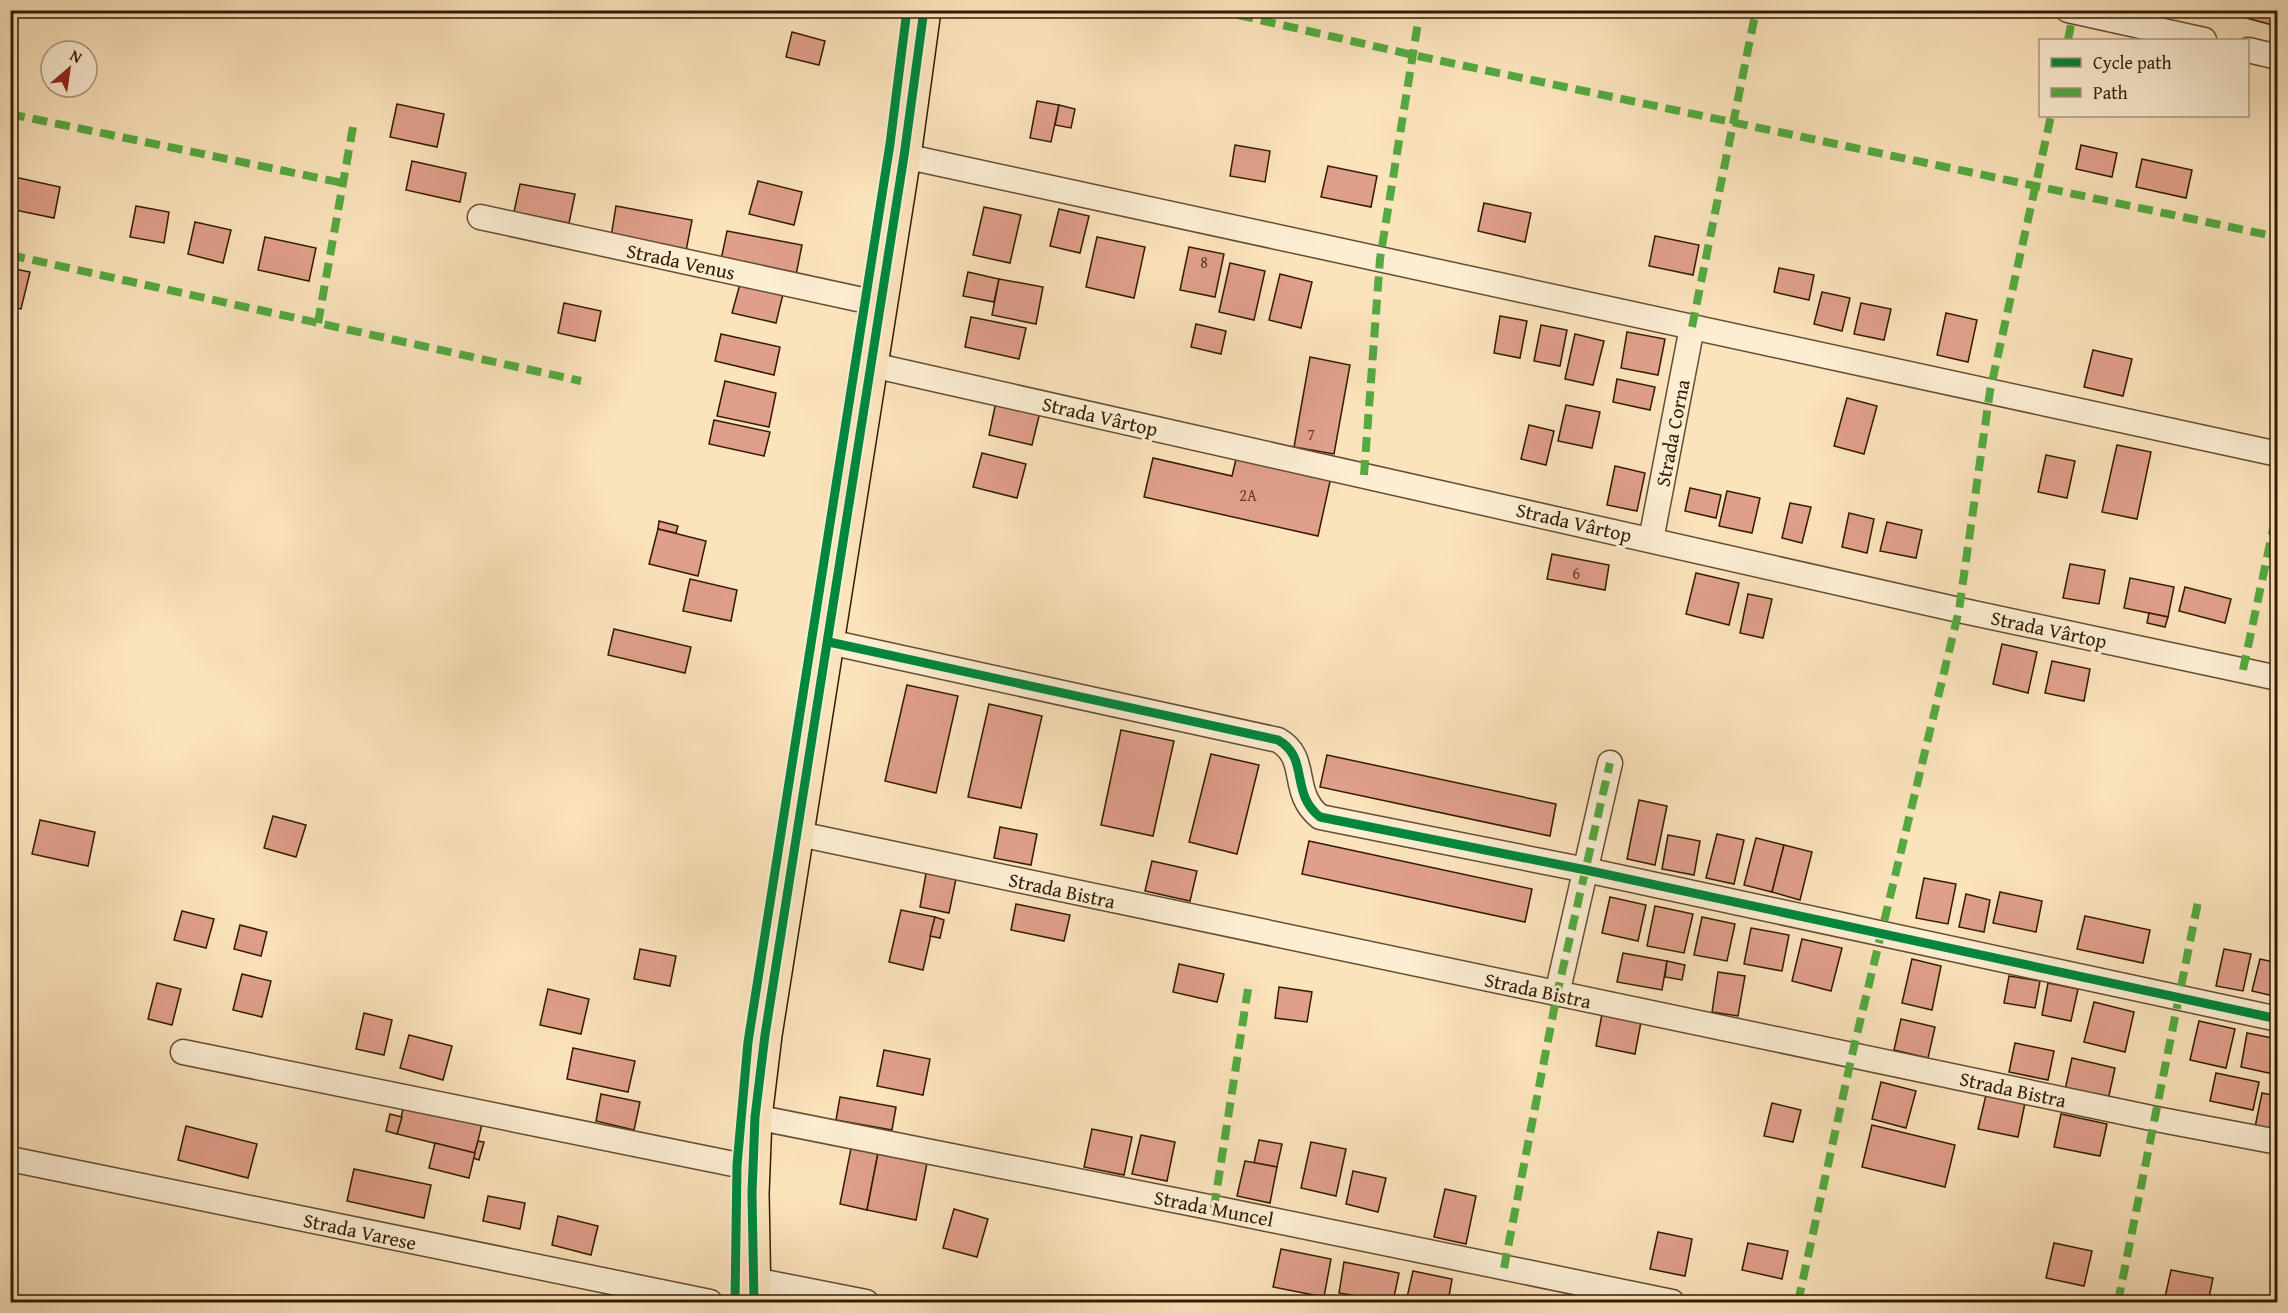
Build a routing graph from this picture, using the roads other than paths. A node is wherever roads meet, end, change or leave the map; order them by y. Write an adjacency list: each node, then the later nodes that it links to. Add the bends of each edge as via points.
1 (924, 10): 6 (main road)
2 (2068, 10): 3 (street)
3 (2199, 39)
4 (2249, 50): 5 (street)
5 (2277, 57)
6 (904, 156): 8 (main road); 9 (street)
7 (480, 217): 8 (street, Strada Venus)
8 (881, 304): 10 (main road)
9 (1692, 327): 11 (street); 12 (street, Strada Corna)
10 (872, 365): 12 (street, Strada Vârtop); 13 (main road)
11 (2277, 454)
12 (1652, 540): 14 (street, Strada Vârtop)
13 (829, 642): 16 (main road); 17 (street, via 1278,740 1290,746 1307,807 1320,817)
14 (2277, 678)
15 (1610, 763): 17 (street)
16 (799, 834): 18 (street, Strada Bistra); 21 (main road)
17 (1586, 870): 18 (street); 19 (street)
18 (1557, 994): 22 (street, Strada Bistra)
19 (2277, 1019)
20 (183, 1052): 24 (street)
21 (755, 1117): 24 (main road); 28 (street, Strada Muncel)
22 (2277, 1142)
23 (10, 1159): 26 (street, Strada Varese)
24 (753, 1168): 25 (main road)
25 (754, 1291): 27 (street)
26 (710, 1302)
27 (866, 1302)
28 (1672, 1302)

